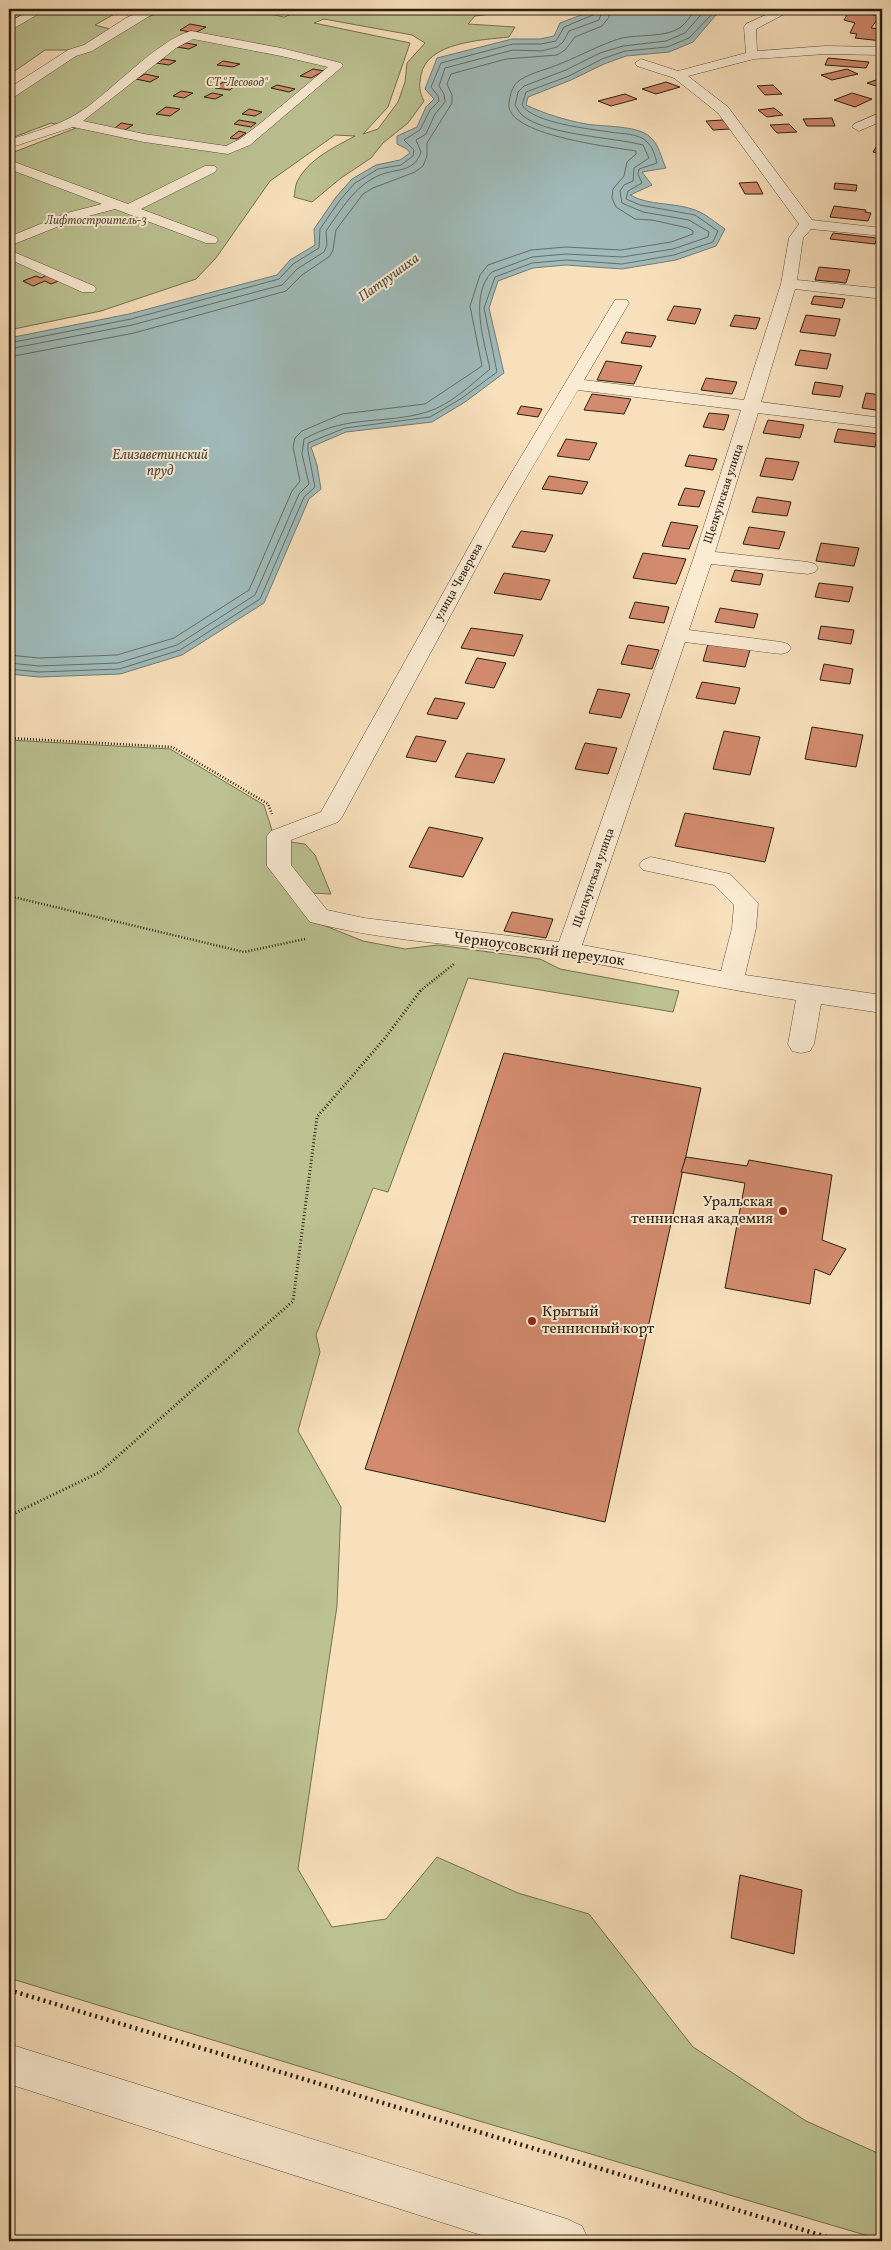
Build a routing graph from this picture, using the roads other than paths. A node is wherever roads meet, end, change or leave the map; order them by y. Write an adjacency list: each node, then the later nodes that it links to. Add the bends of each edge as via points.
1 (40, 9): 4 (street)
2 (155, 9): 9 (street, via 88,48 72,53)
3 (788, 9): 6 (street, via 750,26 750,51)
4 (9, 27)
5 (882, 51): 6 (street, via 825,50)
6 (754, 55): 8 (street)
7 (641, 63): 8 (street)
8 (678, 75): 19 (street, via 723,110)
9 (9, 94)
10 (882, 116): 12 (street)
11 (71, 122): 11 (street, via 172,45 191,35 337,66 245,142 228,150 144,138); 13 (street)
12 (859, 127)
13 (9, 144)
14 (9, 164): 16 (street)
15 (210, 169): 17 (street)
16 (114, 205): 17 (street); 20 (street, via 72,216)
17 (129, 209): 22 (street)
18 (9, 224): 20 (street)
19 (807, 224): 21 (street); 25 (street, Щелкунская улица, via 796,238)
20 (33, 232): 23 (street)
21 (882, 232)
22 (211, 240)
23 (9, 242)
24 (9, 254): 26 (street)
25 (789, 284): 27 (street); 30 (street, Щелкунская улица)
26 (88, 290)
27 (875, 293)
28 (621, 303): 29 (street, улица Чеверева)
29 (573, 384): 30 (street); 36 (street, улица Чеверева, via 495,516 330,817)
30 (752, 406): 31 (street); 32 (street, Щелкунская улица)
31 (882, 423)
32 (704, 557): 33 (street); 34 (street, Щелкунская улица)
33 (808, 568)
34 (678, 635): 35 (street); 38 (street, Щелкунская улица)
35 (781, 648)
36 (279, 836): 38 (street, Черноусовский переулок, via 279,866 319,916 364,926)
37 (651, 865): 39 (street, via 722,879 746,903 744,928)
38 (568, 951): 39 (street, Черноусовский переулок)
39 (731, 982): 40 (street, Черноусовский переулок)
40 (810, 994): 41 (street, Черноусовский переулок); 42 (street)
41 (882, 1004)
42 (801, 1044)
43 (9, 2064): 44 (street)
44 (567, 2241)

